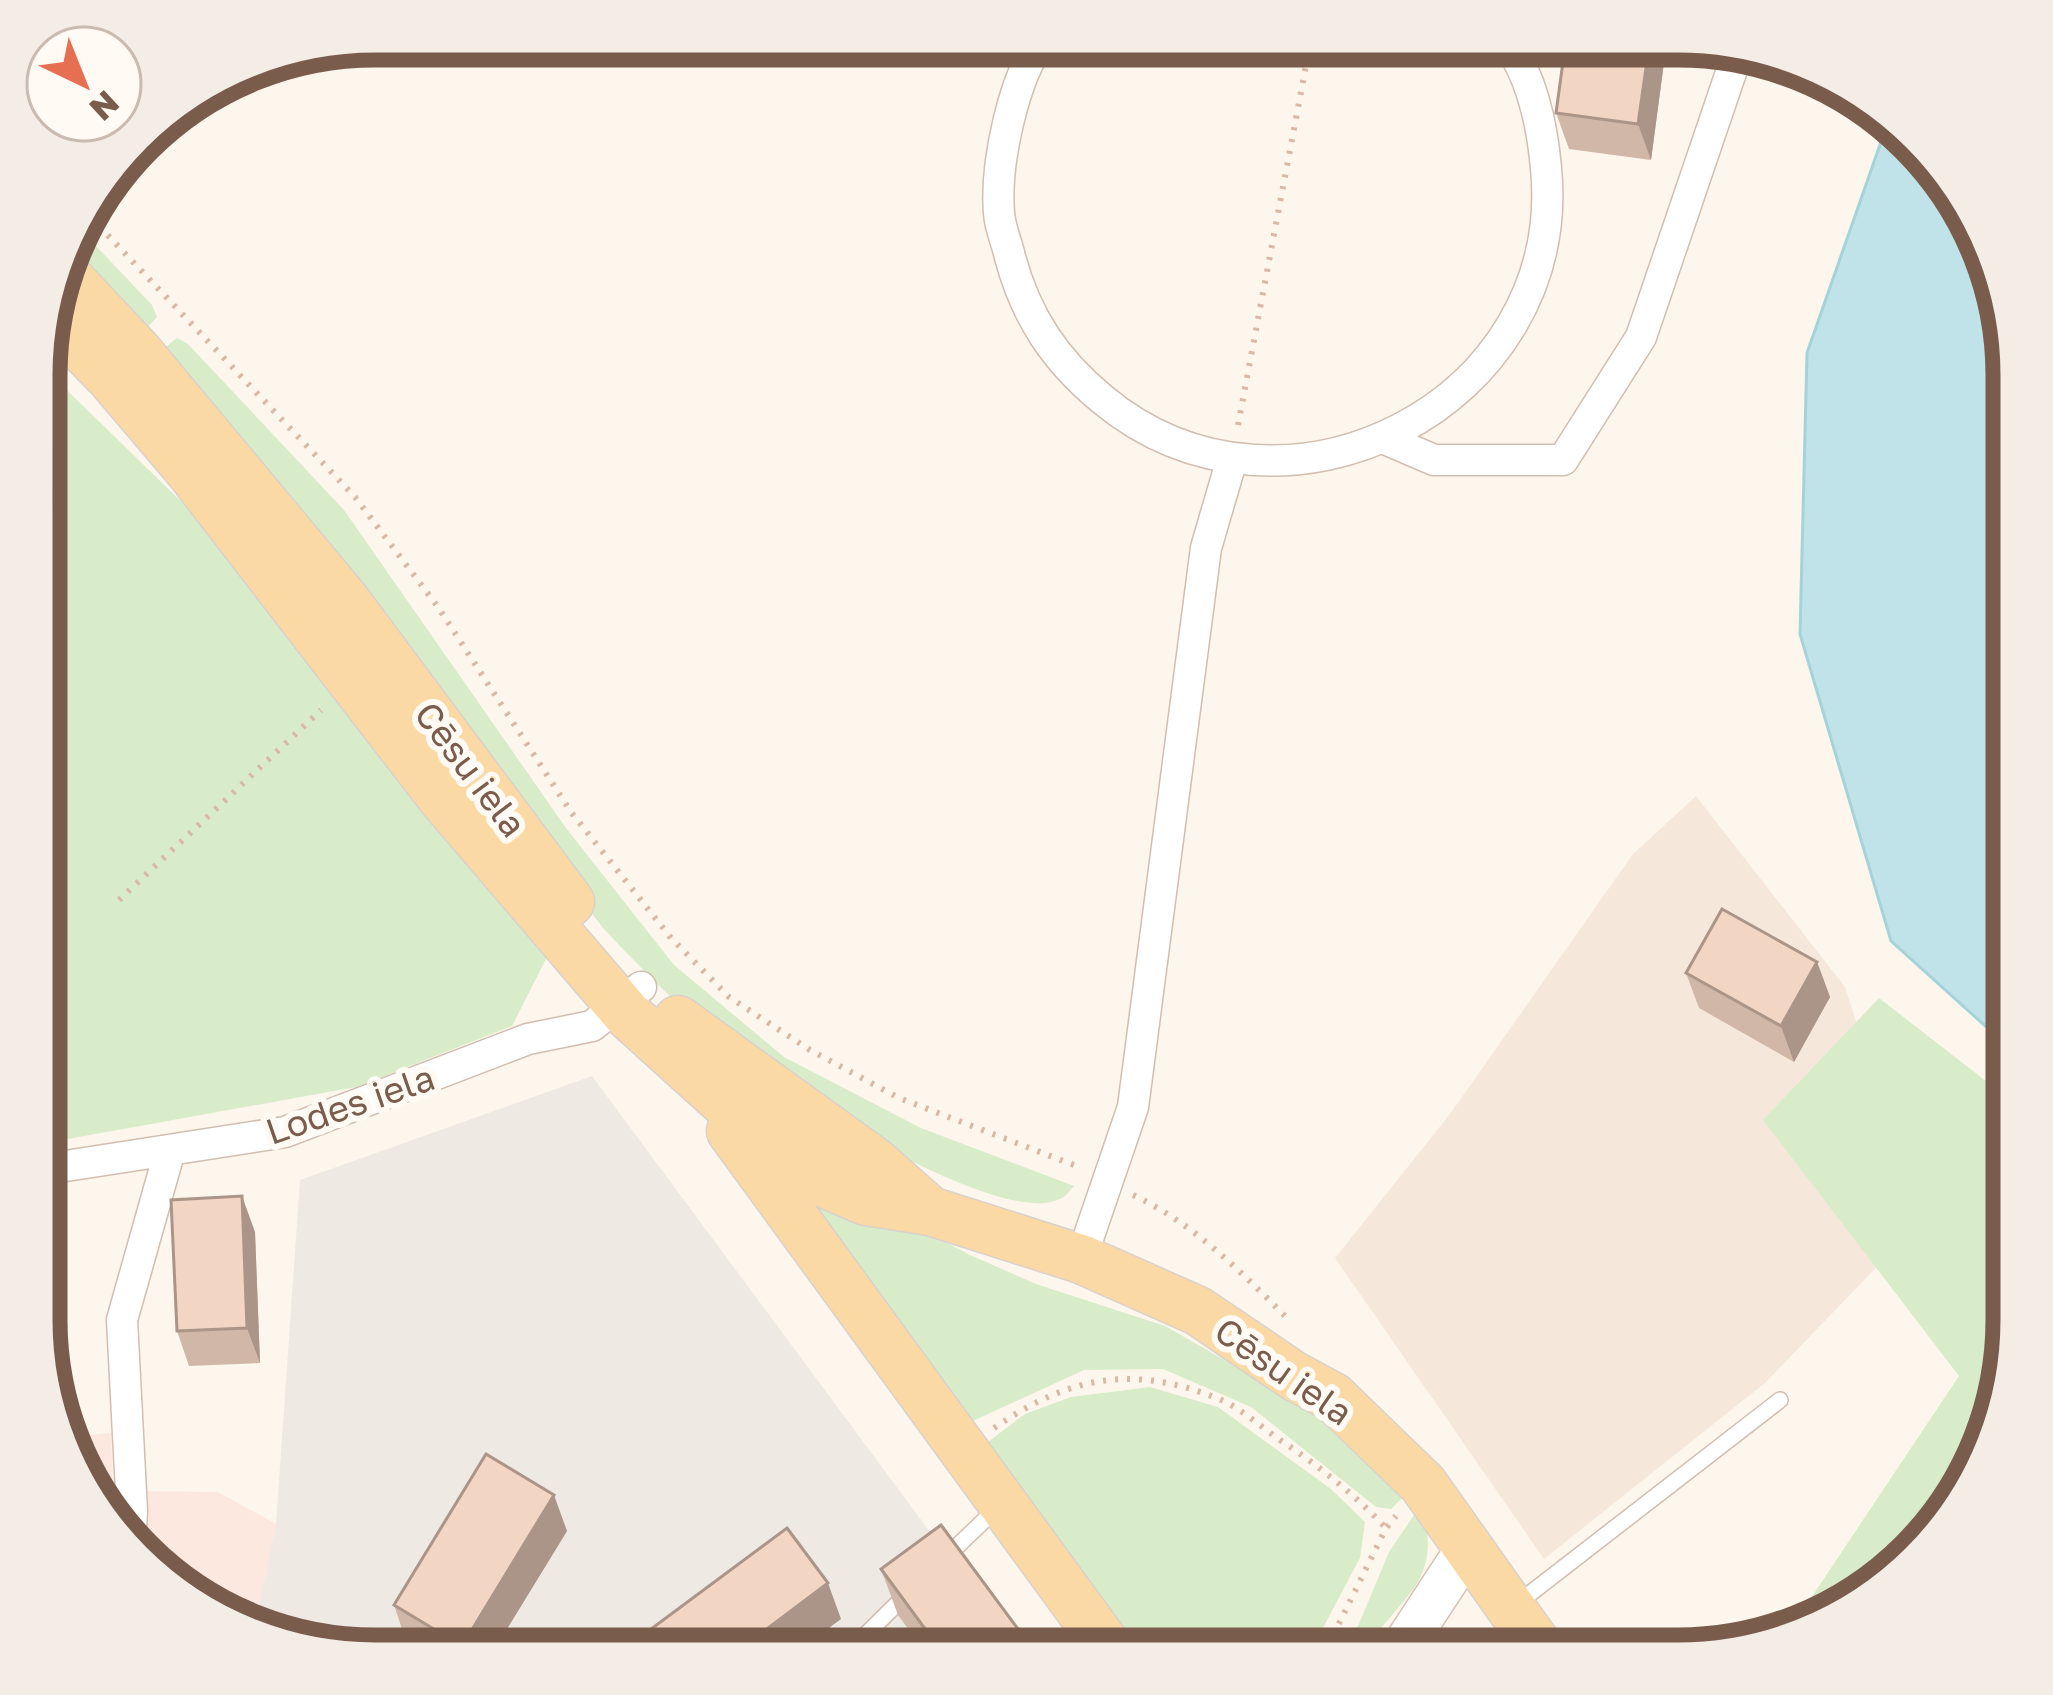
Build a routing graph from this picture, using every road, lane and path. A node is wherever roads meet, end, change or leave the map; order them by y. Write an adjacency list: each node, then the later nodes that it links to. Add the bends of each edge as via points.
1 (1034, 60): 9 (street, via 1005,128 999,213 1020,297 1067,370 1133,424)
2 (1307, 61): 9 (path)
3 (1518, 61): 8 (street, via 1542,122 1549,198 1535,273 1502,342 1450,399)
4 (1733, 66): 8 (street, via 1641,338 1563,460 1434,460)
5 (98, 225): 16 (path, via 355,496 571,812 729,997 899,1098)
6 (74, 284): 12 (main road, Cēsu iela, via 315,563 605,950)
7 (64, 330): 10 (main road, Cēsu iela, via 190,470)
8 (1385, 439): 9 (street, via 1329,457)
9 (1232, 459): 18 (street, via 1206,548 1132,1107)
10 (354, 679): 11 (path); 12 (main road, Cēsu iela, via 443,799)
11 (119, 900)
12 (630, 996): 13 (main road, Cēsu iela); 14 (street, Lodes iela, via 592,1026 528,1039 285,1132); 17 (main road, Cēsu iela, via 876,1162)
13 (678, 1059): 17 (main road, Cēsu iela, via 818,1180 866,1201); 21 (main road)
14 (170, 1150): 15 (street, Lodes iela); 23 (street, via 122,1320)
15 (61, 1167)
16 (1078, 1167)
17 (931, 1211): 18 (main road, Cēsu iela)
18 (1082, 1259): 25 (main road, Cēsu iela, via 1198,1311 1334,1397 1423,1484)
19 (1780, 1400): 26 (lane)
20 (992, 1430): 24 (path, via 1036,1399 1088,1382 1153,1380 1222,1400 1326,1473)
21 (1004, 1502): 27 (main road); 31 (lane)
22 (1400, 1511): 24 (path)
23 (129, 1517)
24 (1386, 1528): 28 (path)
25 (1469, 1546): 26 (main road, Cēsu iela); 29 (main road)
26 (1512, 1608): 30 (main road, Cēsu iela)
27 (1099, 1634)
28 (1334, 1634)
29 (1411, 1634)
30 (1530, 1634)
31 (866, 1635)

